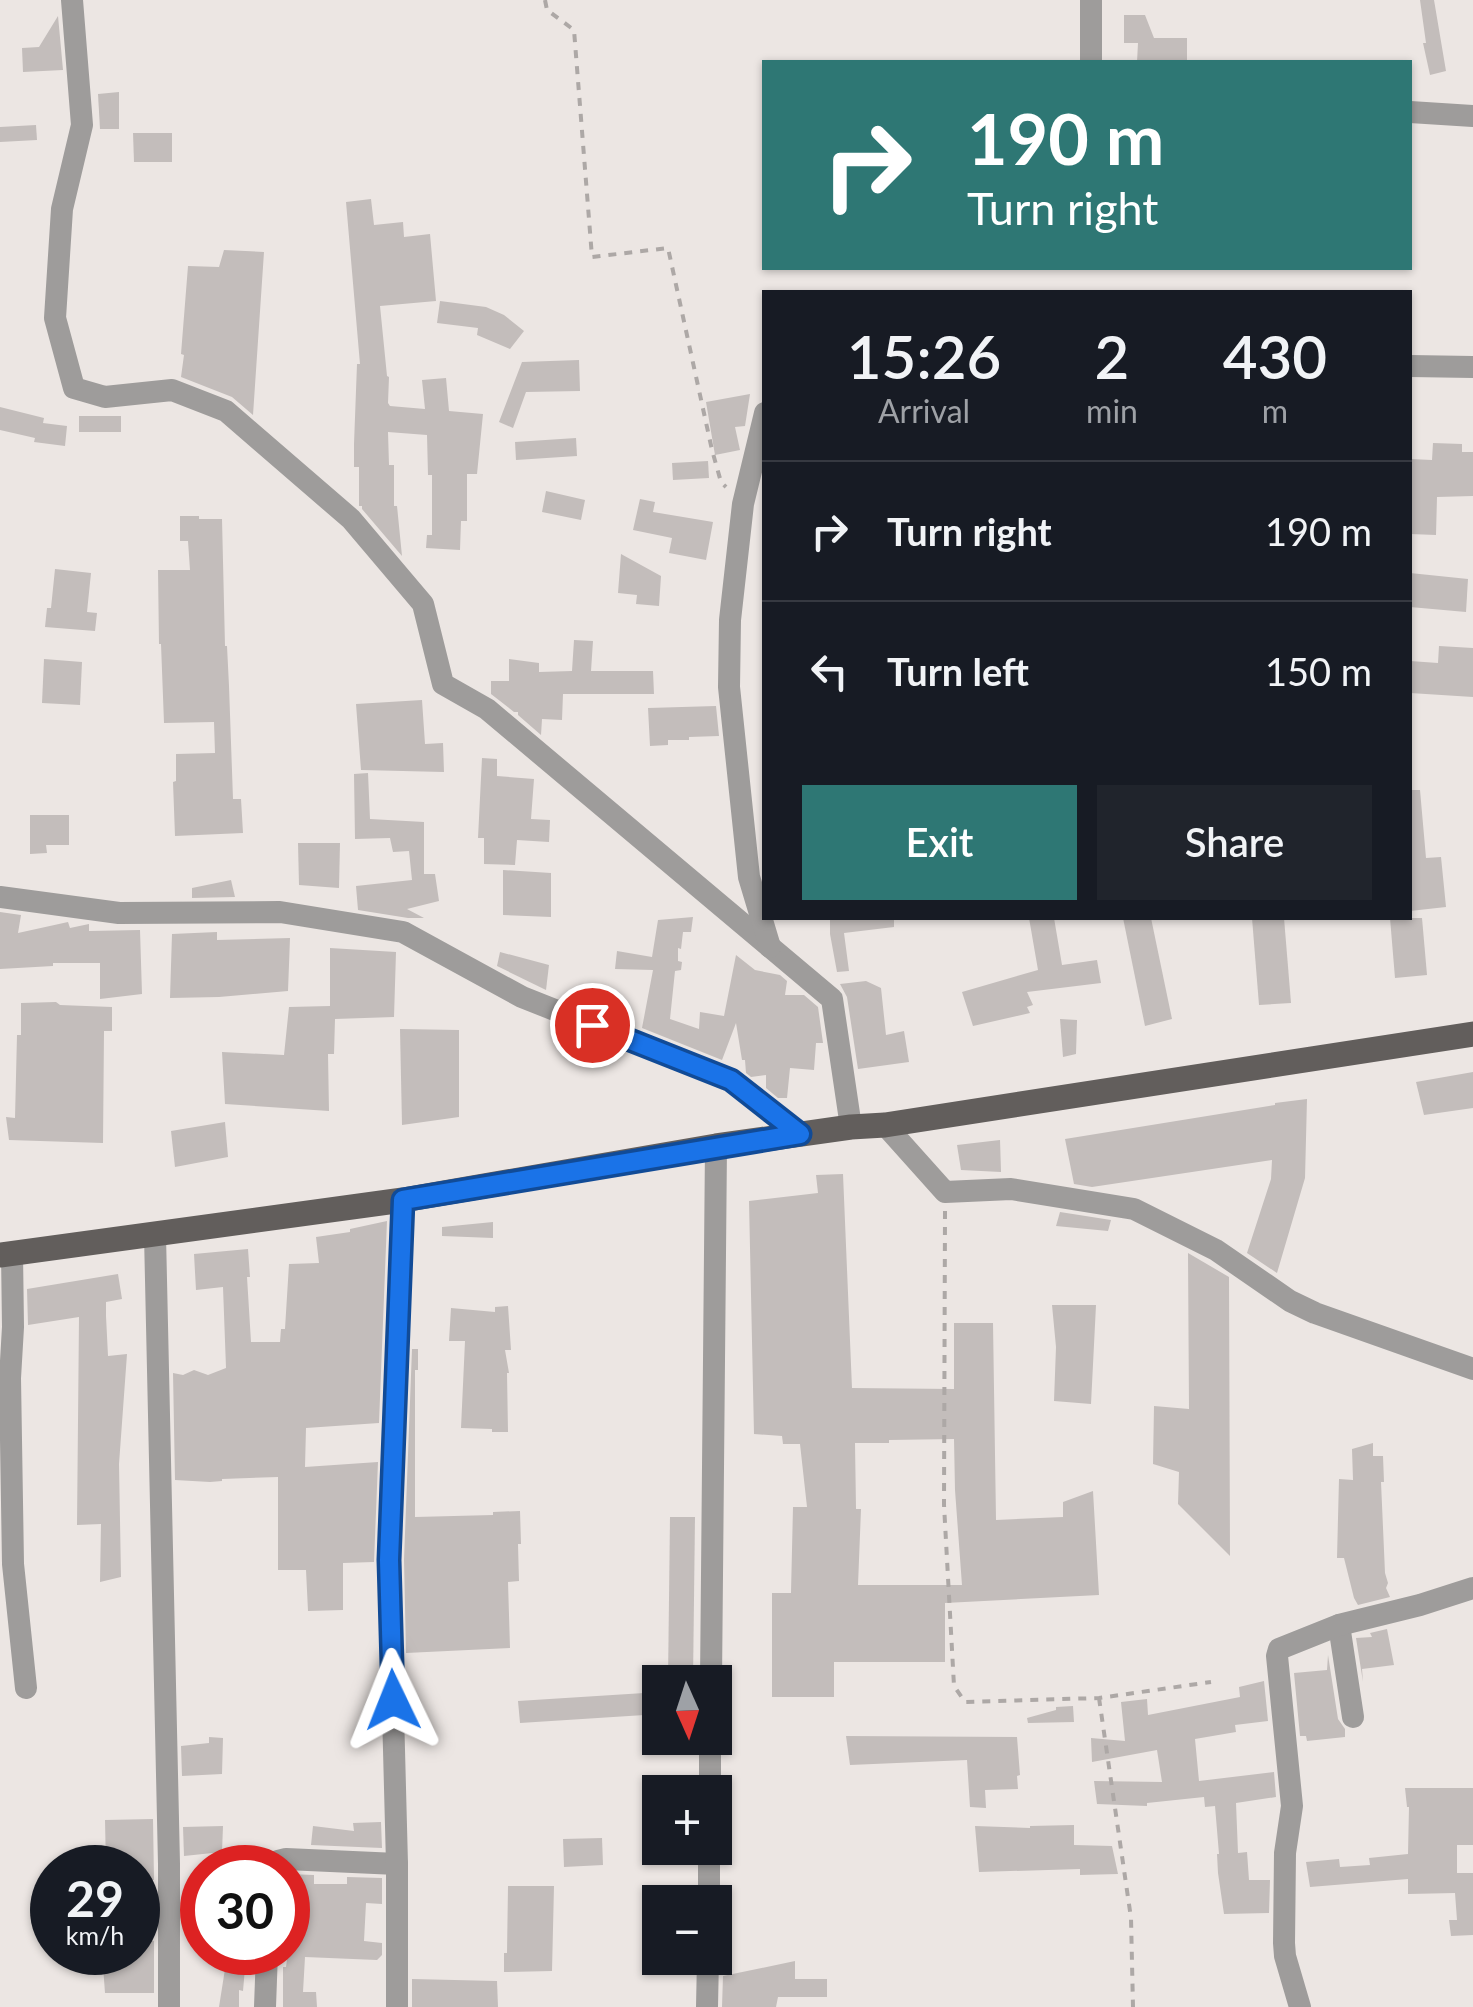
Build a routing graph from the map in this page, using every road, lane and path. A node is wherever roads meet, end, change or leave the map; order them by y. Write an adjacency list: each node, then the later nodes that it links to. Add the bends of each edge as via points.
1 (72, 0): 12 (street, via 82,125 62,209 55,318 74,388 105,397 172,390 226,410 351,519 423,604 443,684 488,710)
2 (545, 0): 10 (path, via 547,10 574,30 592,257 668,248 716,466)
3 (1091, 0): 4 (street)
4 (1091, 60)
5 (1412, 112): 6 (street)
6 (1473, 116)
7 (1412, 366): 8 (street)
8 (1473, 367)
9 (762, 426): 10 (street)
10 (743, 504): 12 (street, via 730,687 749,877)
11 (0, 897): 16 (street, via 119,913 280,912 403,932 522,997 731,1080)
12 (770, 948): 15 (street, via 832,999)
13 (1473, 1034): 14 (main road)
14 (886, 1125): 15 (main road); 18 (street)
15 (851, 1127): 16 (main road)
16 (800, 1134): 17 (main road)
17 (716, 1146): 19 (main road); 25 (street)
18 (945, 1192): 22 (street, via 1010,1189 1134,1210 1216,1250 1314,1313); 28 (path, via 944,1505 954,1686 965,1702)
19 (403, 1200): 20 (main road); 31 (street, via 389,1560)
20 (156, 1234): 21 (main road); 34 (street)
21 (6, 1254): 27 (street, via 14,1326 13,1564)
22 (1473, 1368)
23 (1473, 1588): 24 (street)
24 (1339, 1625): 29 (street); 39 (street, via 1279,1649 1277,1656 1292,1806 1284,1943)
25 (711, 1665)
26 (1211, 1682): 28 (path)
27 (26, 1688)
28 (1099, 1698): 38 (path, via 1131,1918)
29 (1353, 1717)
30 (310, 1860): 31 (street)
31 (397, 1864): 36 (street)
32 (266, 1975): 35 (street)
33 (708, 1975): 37 (street)
34 (169, 2007)
35 (264, 2007)
36 (397, 2007)
37 (708, 2007)
38 (1134, 2007)
39 (1300, 2007)

